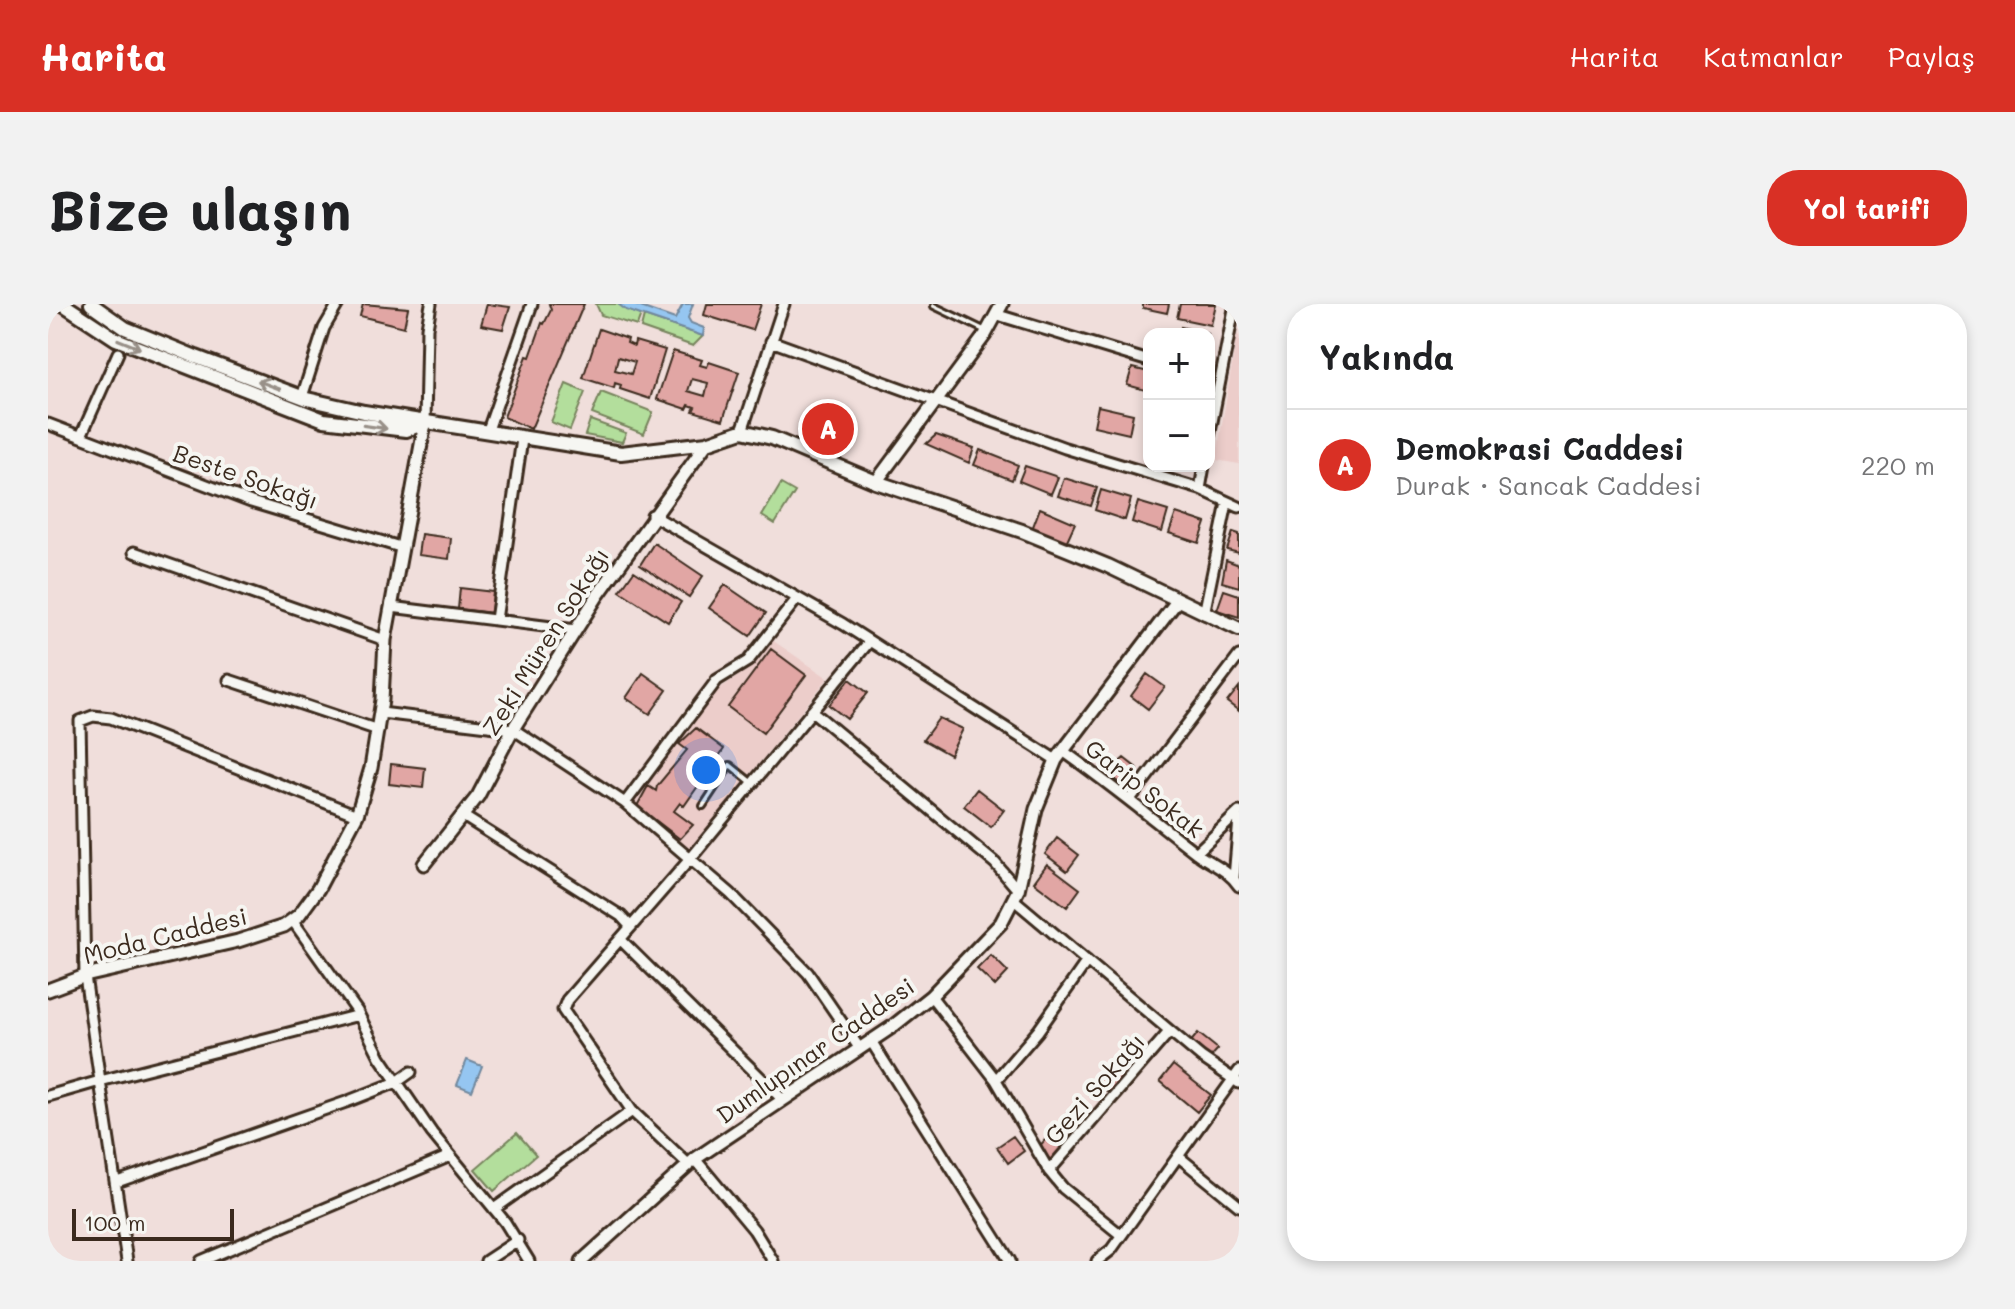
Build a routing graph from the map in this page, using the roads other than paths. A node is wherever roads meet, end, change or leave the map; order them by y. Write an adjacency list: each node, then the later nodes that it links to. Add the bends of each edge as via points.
1 (63, 304): 17 (main road, one-way to 17, via 116,339 324,420 406,430)
2 (91, 304): 15 (main road, one-way to 2, via 125,328)
3 (338, 304): 15 (street, via 324,328)
4 (431, 304): 17 (street)
5 (532, 304): 19 (street)
6 (784, 304): 11 (street)
7 (1235, 304): 14 (street)
8 (934, 306): 10 (lane)
9 (1000, 310): 10 (street); 13 (street)
10 (987, 332): 16 (street)
11 (771, 341): 16 (street); 20 (street)
12 (118, 353): 21 (street)
13 (1143, 359)
14 (1215, 374)
15 (302, 397): 17 (main road)
16 (936, 401): 25 (street); 26 (street)
17 (425, 423): 19 (main road); 30 (street)
18 (48, 424): 21 (street, Beste Sokağı)
19 (488, 430): 22 (main road)
20 (742, 431): 23 (main road); 25 (main road, via 772,438)
21 (81, 436): 30 (street, Beste Sokağı, via 251,502)
22 (522, 439): 23 (main road, via 621,453); 36 (street)
23 (707, 443): 29 (street, Zeki Müren Sokağı)
24 (1203, 472): 26 (street)
25 (876, 482): 33 (main road, via 1022,531)
26 (1200, 489): 27 (street)
27 (1227, 503): 28 (street); 35 (street)
28 (1239, 507)
29 (652, 515): 32 (street, Garip Sokak); 38 (street, Zeki Müren Sokağı)
30 (400, 547): 34 (street)
31 (134, 552): 39 (street)
32 (796, 600): 40 (street, Garip Sokak); 50 (street, via 748,661 717,680)
33 (1177, 601): 35 (main road); 47 (street, Dumlupınar Caddesi)
34 (391, 607): 36 (street); 39 (street)
35 (1204, 614): 37 (main road)
36 (496, 620): 38 (street)
37 (1239, 629)
38 (576, 630): 45 (street, Zeki Müren Sokağı)
39 (385, 640): 44 (street)
40 (869, 642): 43 (street); 47 (street, Garip Sokak)
41 (1239, 656): 49 (street)
42 (229, 680): 46 (street)
43 (812, 711): 48 (street); 60 (street, via 995,863)
44 (381, 713): 45 (street); 46 (street)
45 (513, 729): 50 (street); 54 (street, Zeki Müren Sokağı)
46 (378, 730): 53 (street)
47 (1060, 755): 49 (street, Garip Sokak); 60 (street, Dumlupınar Caddesi, via 1036,809)
48 (753, 783): 51 (lane, via 730,765); 57 (street)
49 (1131, 798): 56 (street, Garip Sokak)
50 (625, 803): 57 (street)
51 (703, 806)
52 (1239, 812): 56 (street)
53 (357, 815): 61 (street, via 335,862); 65 (street, via 111,718 80,721)
54 (463, 816): 58 (street, Zeki Müren Sokağı); 62 (street)
55 (1239, 819): 59 (street)
56 (1196, 853): 59 (street, Garip Sokak)
57 (691, 858): 62 (street); 71 (street, via 808,973)
58 (424, 864)
59 (1236, 882)
60 (1016, 895): 64 (street); 67 (street, Dumlupınar Caddesi, via 1001,923)
61 (293, 921): 65 (street, Moda Caddesi, via 238,941); 68 (street)
62 (631, 927): 63 (street)
63 (620, 939): 78 (street); 79 (street, via 563,1010)
64 (1087, 961): 69 (street); 74 (street)
65 (85, 976): 66 (street, Moda Caddesi); 75 (street)
66 (48, 990)
67 (931, 996): 70 (street, Dumlupınar Caddesi); 74 (street)
68 (359, 1015): 75 (street); 76 (street)
69 (1169, 1032): 73 (street); 83 (street, Gezi Sokağı)
70 (871, 1041): 71 (street, Dumlupınar Caddesi); 96 (street)
71 (860, 1049): 78 (street, Dumlupınar Caddesi)
72 (411, 1072): 76 (street)
73 (1237, 1078): 81 (street)
74 (996, 1080): 83 (street)
75 (100, 1081): 77 (street); 84 (street)
76 (397, 1082): 80 (street); 84 (street)
77 (48, 1096)
78 (782, 1099): 82 (street, Dumlupınar Caddesi)
79 (632, 1111): 82 (street); 87 (street)
80 (450, 1156): 87 (street); 91 (street)
81 (1179, 1157): 86 (street); 88 (street)
82 (692, 1162): 94 (street, Dumlupınar Caddesi); 95 (street, via 754,1230)
83 (1049, 1171): 88 (street)
84 (117, 1182): 90 (street)
85 (1239, 1189): 86 (street)
86 (1235, 1202)
87 (494, 1209): 89 (street)
88 (1121, 1235): 97 (street)
89 (518, 1240): 92 (street); 93 (street)
90 (127, 1261)
91 (201, 1261)
92 (486, 1261)
93 (529, 1261)
94 (582, 1261)
95 (773, 1261)
96 (1010, 1261)
97 (1097, 1261)

